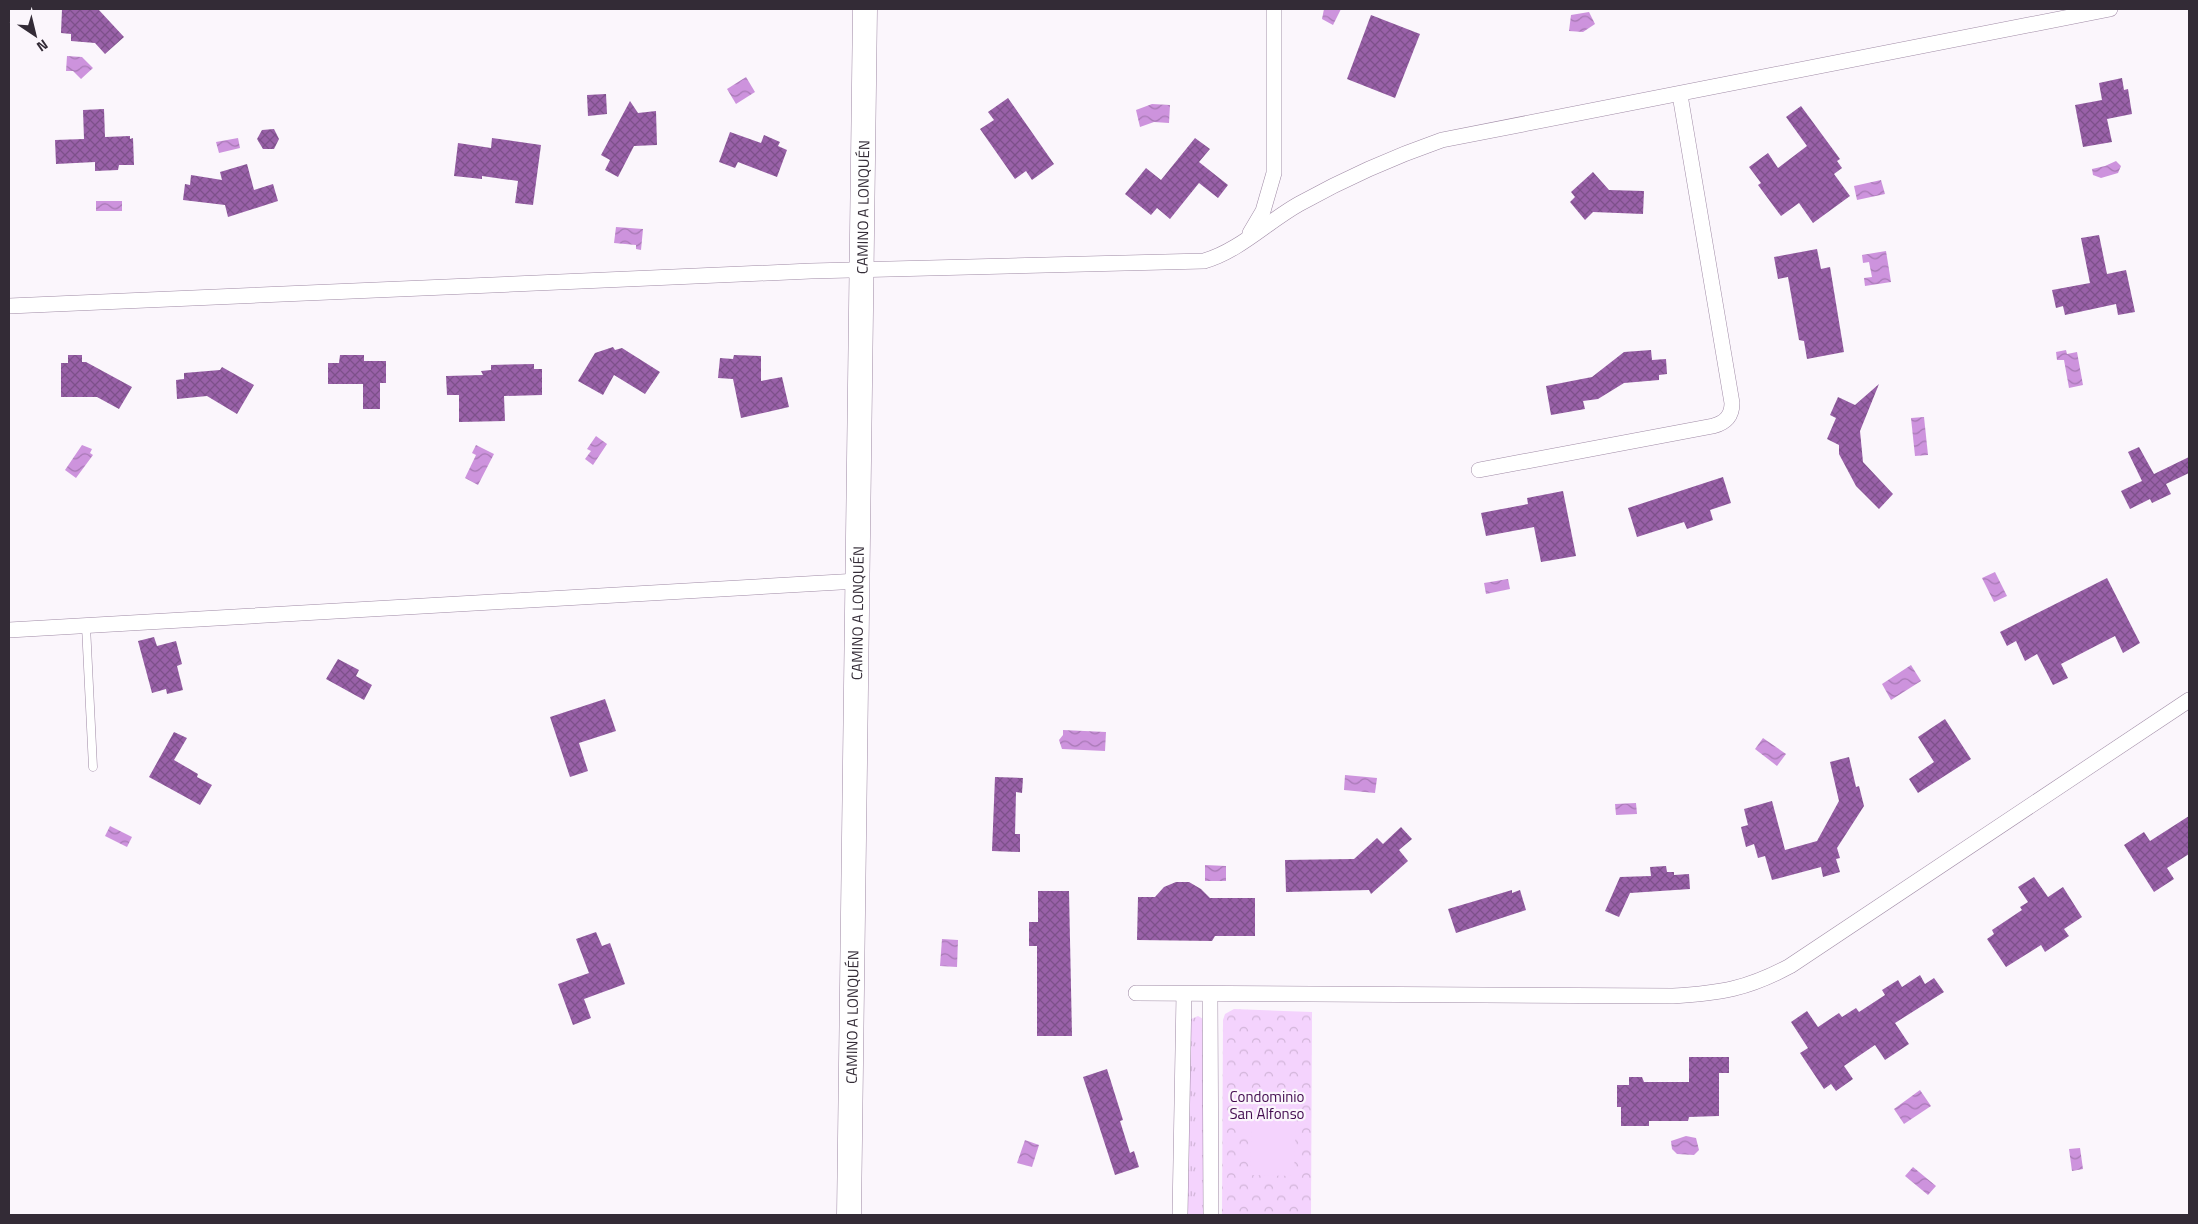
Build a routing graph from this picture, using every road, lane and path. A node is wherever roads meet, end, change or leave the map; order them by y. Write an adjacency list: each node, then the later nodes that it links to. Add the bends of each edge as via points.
1 (865, 9): 6 (main road, CAMINO A LONQUÉN)
2 (1274, 9): 5 (street, via 1274,172 1263,210)
3 (2110, 9): 4 (street)
4 (1680, 95): 5 (street, via 1477,132 1426,145 1329,189); 8 (street, via 1732,403 1730,415 1713,426)
5 (1246, 238): 6 (street, via 1224,254 1191,262)
6 (862, 269): 7 (street); 9 (main road, CAMINO A LONQUÉN)
7 (9, 306)
8 (1479, 470)
9 (858, 581): 10 (street); 17 (main road, CAMINO A LONQUÉN)
10 (86, 626): 11 (street); 13 (lane)
11 (9, 630)
12 (2189, 700): 16 (street, via 1790,966 1739,989 1673,996)
13 (93, 767)
14 (1136, 993): 15 (street)
15 (1184, 994): 16 (street); 18 (street)
16 (1210, 994): 19 (street)
17 (849, 1215)
18 (1180, 1215)
19 (1211, 1215)

